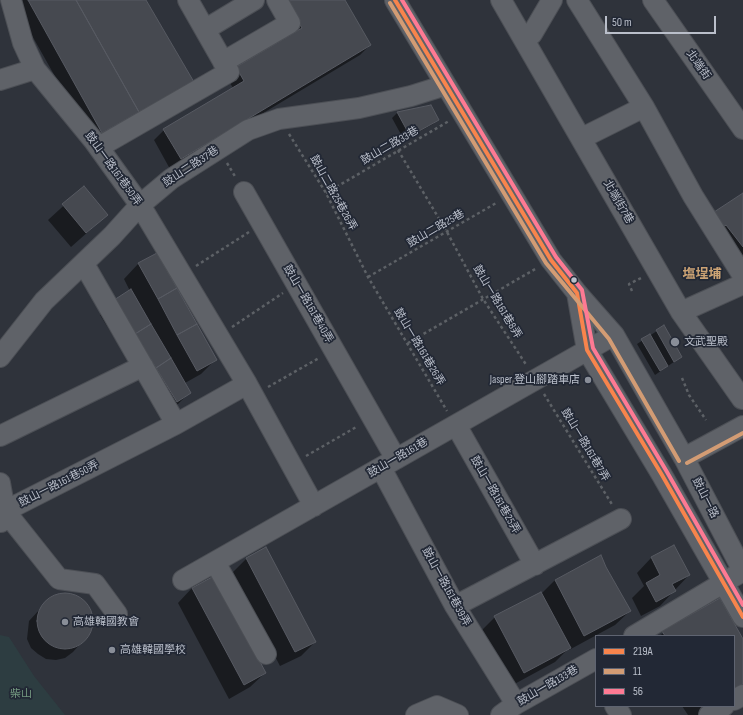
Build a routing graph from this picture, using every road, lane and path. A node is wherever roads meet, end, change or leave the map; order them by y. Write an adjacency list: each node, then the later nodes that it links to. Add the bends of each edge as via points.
1 (11, 0): 13 (street, 鼓山一路161巷50弄, via 23,43)
2 (254, 0): 10 (street)
3 (277, 0): 12 (street, via 290,23)
4 (395, 0): 15 (street, 鼓山一路)
5 (501, 0): 11 (street, 北端街7巷)
6 (552, 0): 11 (street, via 532,34)
7 (577, 0): 16 (street)
8 (653, 0): 19 (street, 北端街)
9 (193, 2): 10 (street)
10 (206, 29): 12 (street)
11 (520, 33): 20 (street, 北端街7巷)
12 (223, 62): 21 (street, via 229,72)
13 (35, 69): 14 (street); 21 (street, 鼓山一路161巷50弄)
14 (0, 80)
15 (446, 85): 17 (street, 鼓山一路); 18 (street, 鼓山二路37巷, via 359,108)
16 (644, 107): 20 (street); 34 (street, via 692,196)
17 (464, 113): 23 (path, 鼓山二路33巷); 26 (street, 鼓山一路)
18 (279, 119): 22 (street, 鼓山二路37巷, via 248,130); 25 (path, 鼓山二路25巷26弄)
19 (743, 129)
20 (582, 138): 41 (street, 北端街7巷)
21 (98, 147): 27 (street, 鼓山一路161巷50弄)
22 (219, 149): 24 (path); 27 (street, 鼓山二路37巷, via 171,179)
23 (398, 150): 25 (path, 鼓山二路33巷); 29 (path, 鼓山一路161巷8弄)
24 (244, 192): 28 (street, 鼓山一路161巷40弄)
25 (326, 193): 35 (path, 鼓山二路25巷26弄)
26 (511, 194): 29 (path, 鼓山二路25巷); 30 (street, 鼓山一路)
27 (140, 205): 31 (street, 鼓山二路37巷); 32 (street, 鼓山一路161巷50弄)
28 (262, 224): 32 (path); 36 (street, 鼓山一路161巷40弄)
29 (447, 232): 35 (path, 鼓山二路25巷); 40 (path, 鼓山一路161巷8弄)
30 (551, 260): 39 (street, 鼓山一路); 40 (path)
31 (84, 264): 47 (street, 鼓山二路37巷, via 44,301); 48 (street)
32 (182, 274): 43 (street, 鼓山一路161巷50弄)
33 (644, 276): 38 (path, via 629,284)
34 (743, 276)
35 (368, 278): 44 (path, 鼓山一路161巷26弄)
36 (296, 284): 43 (path); 45 (street, 鼓山一路161巷40弄)
37 (743, 284): 41 (street)
38 (632, 291)
39 (577, 293): 42 (street, 鼓山一路); 46 (street)
40 (484, 299): 44 (path); 50 (path, 鼓山一路161巷8弄)
41 (681, 312): 52 (street, 北端街7巷)
42 (614, 335): 46 (street, 鼓山一路161巷); 59 (street, 鼓山一路)
43 (218, 336): 51 (street, 鼓山一路161巷50弄)
44 (408, 343): 56 (path, 鼓山一路161巷26弄)
45 (334, 350): 51 (path); 53 (street, 鼓山一路161巷40弄)
46 (587, 350): 50 (street, 鼓山一路161巷); 70 (street)
47 (0, 357)
48 (143, 366): 55 (street); 58 (street)
49 (682, 378): 54 (path, via 689,395)
50 (536, 380): 56 (street, 鼓山一路161巷); 65 (path, 鼓山一路161巷7弄)
51 (250, 390): 55 (street, 鼓山一路161巷50弄); 61 (street, 鼓山一路161巷50弄)
52 (742, 399)
53 (373, 417): 60 (street, 鼓山一路161巷40弄); 61 (path)
54 (706, 420)
55 (176, 424): 64 (street, 鼓山一路161巷50弄)
56 (456, 425): 60 (street, 鼓山一路161巷); 67 (street, 鼓山一路161巷25弄)
57 (743, 426): 59 (street)
58 (0, 436)
59 (684, 458): 68 (street, 鼓山一路)
60 (389, 463): 63 (street, 鼓山一路161巷); 71 (street, 鼓山一路161巷39弄)
61 (291, 465): 63 (street, 鼓山一路161巷50弄)
62 (0, 483): 64 (street)
63 (314, 506): 66 (street, 鼓山一路161巷)
64 (3, 518): 72 (street, via 59,578 96,584)
65 (621, 519): 67 (street)
66 (215, 562): 69 (street, 鼓山一路161巷); 75 (street)
67 (535, 565): 71 (street)
68 (743, 571): 70 (street)
69 (183, 580)
70 (723, 583): 73 (street); 74 (street)
71 (456, 606): 78 (street, 鼓山一路161巷39弄)
72 (117, 614)
73 (743, 617)
74 (636, 635)
75 (266, 654)
76 (594, 666): 78 (street, 鼓山一路133巷)
77 (722, 707): 81 (street)
78 (509, 710)
79 (416, 715): 80 (street, via 437,706)
80 (458, 715)
81 (708, 715)

